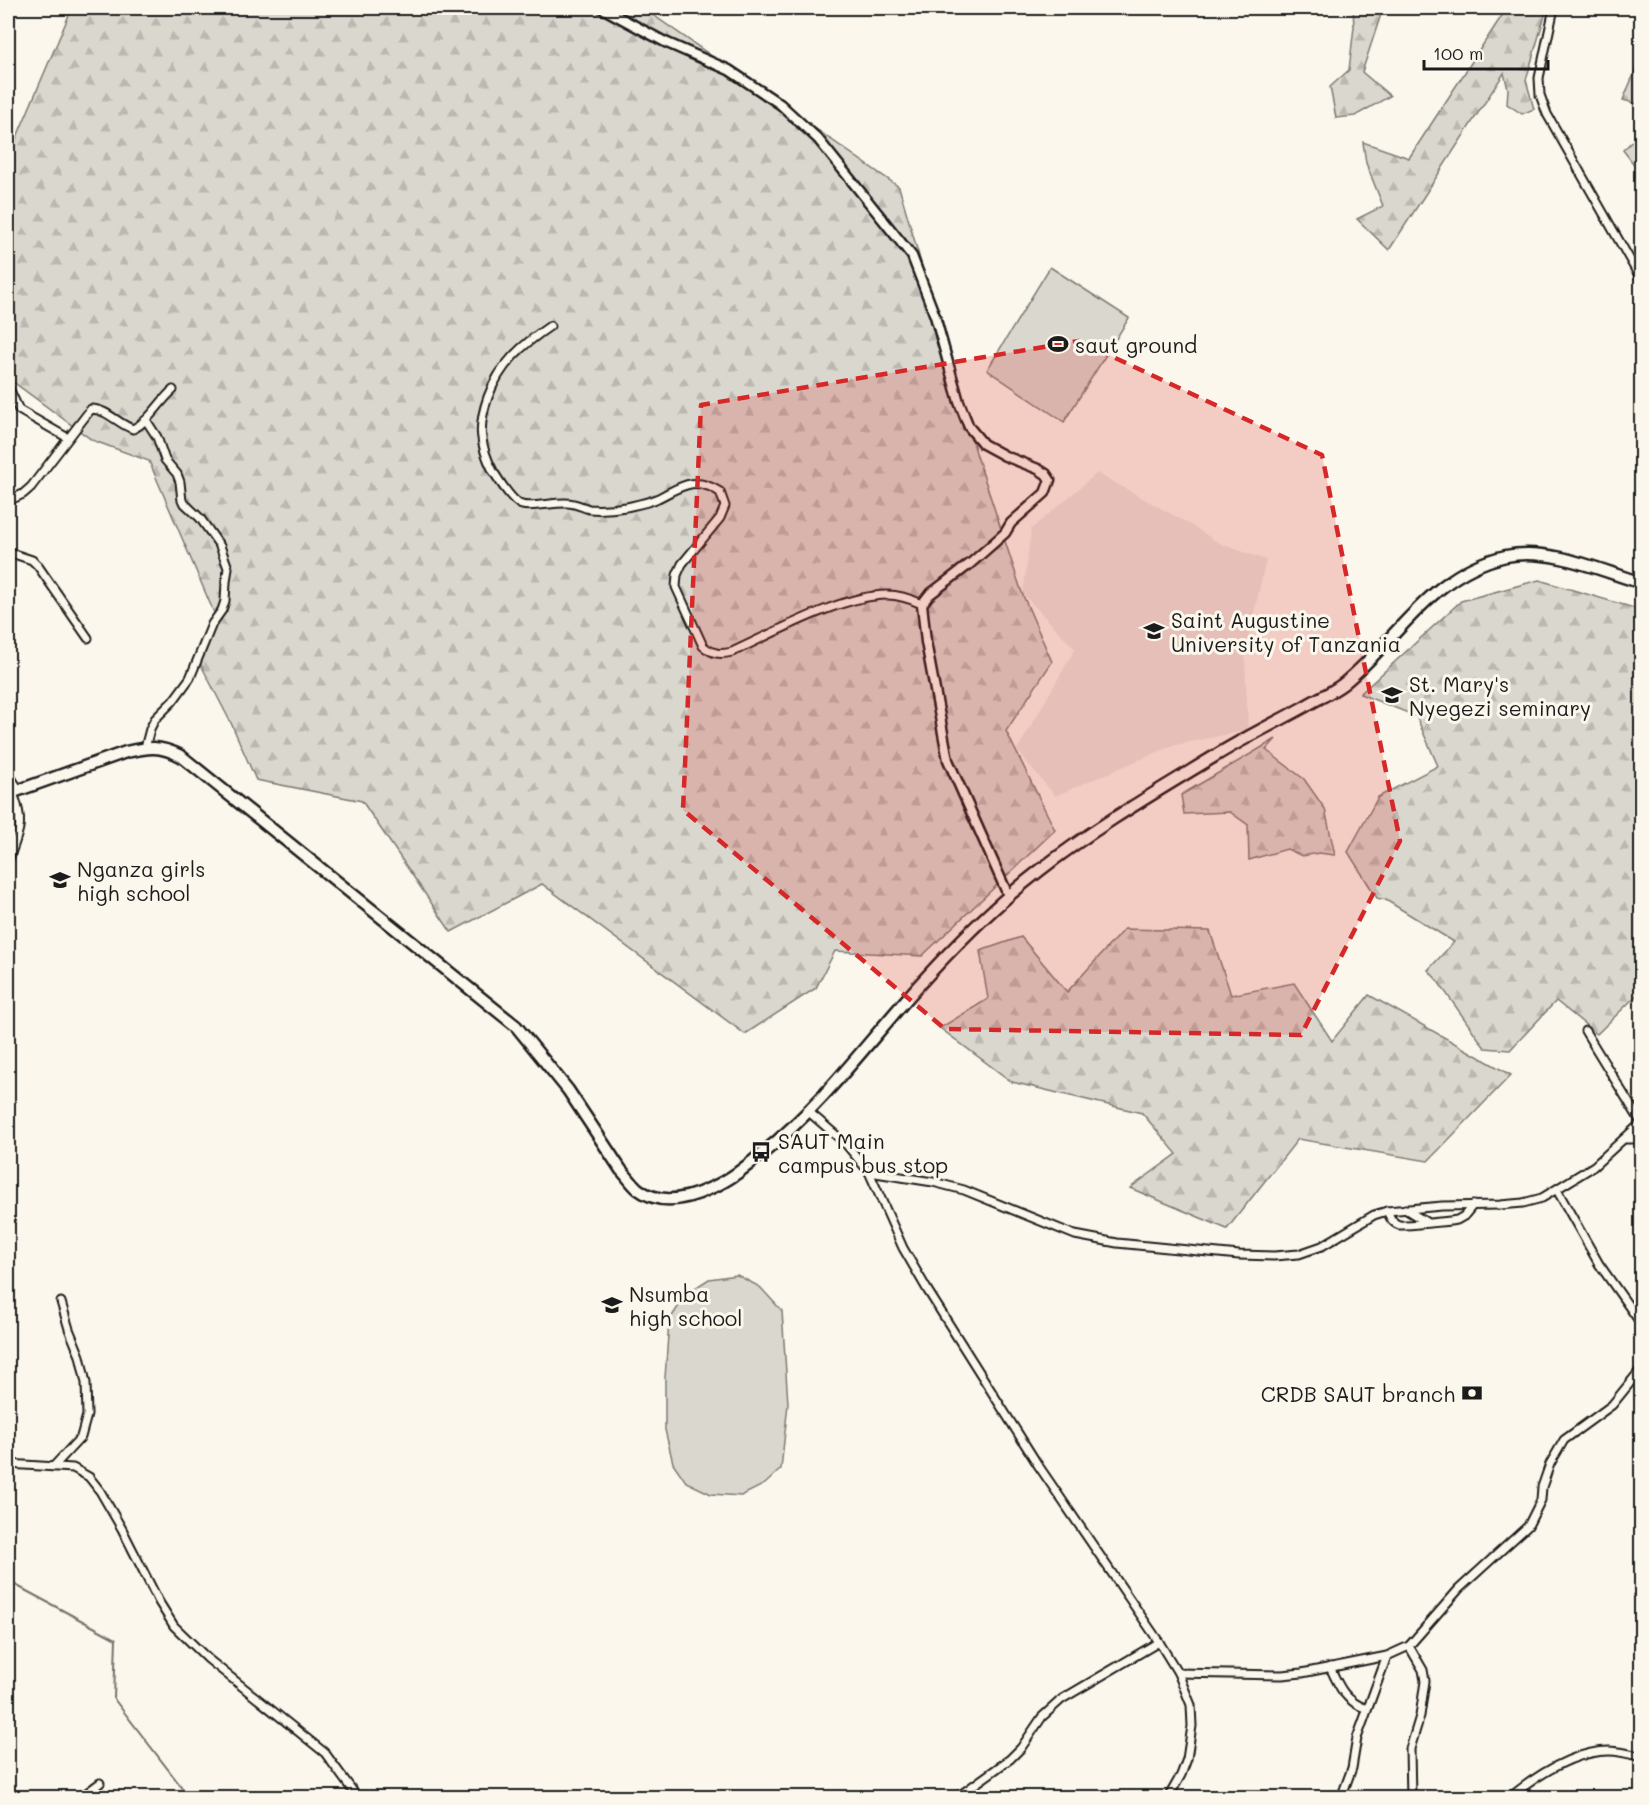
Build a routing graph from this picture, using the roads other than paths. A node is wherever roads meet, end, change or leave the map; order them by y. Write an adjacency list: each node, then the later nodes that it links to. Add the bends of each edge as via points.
1 (602, 8): 12 (street, via 729,70 780,104 818,139 912,256 969,427 983,444 1038,469 1050,480 1045,493 1005,533)
2 (1554, 8): 3 (street, via 1539,78 1540,94 1547,114)
3 (1641, 281)
4 (550, 326): 12 (street, via 518,349 493,385 481,422 484,453 495,474 521,506 570,503 589,508 627,507 690,483 705,484 720,492 725,506 720,518 682,564 676,587 703,646 711,653 732,652 865,596 888,594)
5 (8, 386): 8 (street, via 19,410)
6 (173, 390): 7 (street)
7 (146, 420): 8 (street, via 133,429 99,409 92,409); 14 (street, via 165,460 177,474 182,501 220,546 228,568 222,610 212,624 190,678 155,719)
8 (68, 438): 9 (street, via 31,488)
9 (8, 501)
10 (8, 552): 13 (street, via 38,566)
11 (1641, 583): 18 (main road, via 1539,554 1506,556 1479,564 1450,580 1420,604 1333,691 1217,755 1079,842)
12 (922, 604): 18 (street, via 948,760)
13 (88, 638)
14 (145, 748): 16 (main road); 20 (main road, via 167,749 181,756 516,1026 568,1090 638,1189 675,1200 713,1188 750,1164)
15 (8, 773): 16 (street)
16 (13, 792): 17 (street, via 21,820)
17 (8, 861)
18 (1008, 895): 20 (main road, via 920,984)
19 (1586, 1031): 21 (street)
20 (810, 1112): 24 (street, via 845,1143)
21 (1641, 1124): 22 (street)
22 (1624, 1139): 23 (street); 25 (street, via 1594,1166)
23 (1641, 1139)
24 (869, 1172): 28 (street, via 964,1190 1075,1235 1117,1244 1239,1255 1299,1254); 35 (street, via 923,1282 1033,1457)
25 (1557, 1190): 26 (street, via 1524,1203); 31 (street, via 1599,1264)
26 (1473, 1205): 27 (street); 29 (street, via 1457,1220)
27 (1405, 1209): 28 (street); 29 (street)
28 (1387, 1211): 29 (street, via 1390,1219 1400,1225)
29 (1426, 1222)
30 (61, 1302): 34 (street, via 80,1356 87,1415 81,1437)
31 (1641, 1325)
32 (1641, 1368): 36 (street, via 1612,1405 1573,1431 1560,1445 1528,1526 1460,1589)
33 (8, 1464): 34 (street)
34 (54, 1466): 44 (street, via 82,1471 100,1491 174,1626 208,1659 325,1753)
35 (1159, 1642): 39 (street); 45 (street, via 1062,1699 1010,1759)
36 (1409, 1646): 37 (street); 48 (street, via 1423,1670 1425,1682 1410,1749)
37 (1387, 1656): 38 (street); 40 (street)
38 (1330, 1667): 39 (street, via 1282,1676); 40 (street, via 1344,1695)
39 (1178, 1673): 46 (street, via 1191,1705 1192,1726 1187,1760)
40 (1367, 1709): 47 (street)
41 (1641, 1757): 49 (street, via 1611,1751 1580,1756)
42 (100, 1783): 43 (street)
43 (80, 1797)
44 (358, 1797)
45 (956, 1797)
46 (1168, 1797)
47 (1341, 1797)
48 (1411, 1797)
49 (1509, 1797)

